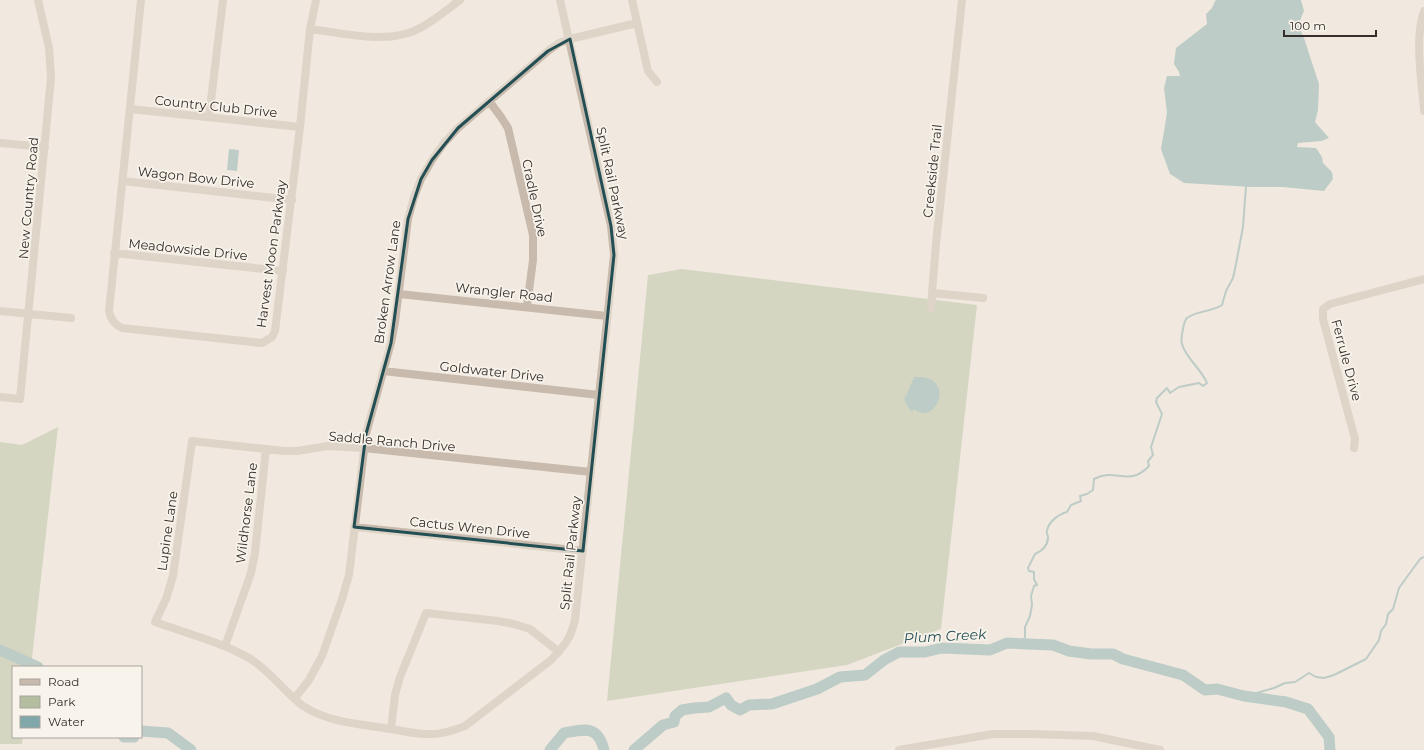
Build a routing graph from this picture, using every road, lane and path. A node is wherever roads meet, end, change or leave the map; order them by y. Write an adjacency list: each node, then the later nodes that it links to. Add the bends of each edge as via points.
1 (38, 0): 21 (street, New Country Road, via 50,63)
2 (141, 0): 16 (street, Harvest Moon Parkway)
3 (223, 0): 18 (street)
4 (316, 0): 11 (street, Harvest Moon Parkway)
5 (460, 0): 11 (street, via 422,28 391,37 376,38)
6 (560, 0): 12 (street, Split Rail Parkway)
7 (632, 0): 10 (street)
8 (962, 0): 27 (street, Creekside Trail)
9 (1424, 11): 14 (street, via 1419,39)
10 (637, 23): 12 (street, Broken Arrow Lane); 13 (street, via 648,71)
11 (310, 29): 19 (street, Harvest Moon Parkway)
12 (570, 39): 15 (street, Broken Arrow Lane, via 548,51); 34 (street, Split Rail Parkway, via 614,242)
13 (657, 82)
14 (1424, 99): 17 (street)
15 (489, 101): 28 (street, Broken Arrow Lane, via 444,143 421,179 408,219); 30 (street, Cradle Drive, via 508,128 532,234 533,260)
16 (130, 109): 18 (street, Country Club Drive); 22 (street, Harvest Moon Parkway)
17 (1424, 111)
18 (209, 117): 19 (street, Country Club Drive)
19 (300, 127): 23 (street, Harvest Moon Parkway)
20 (0, 143): 21 (street)
21 (44, 147): 33 (street, New Country Road)
22 (123, 181): 23 (street, Wagon Bow Drive); 24 (street, Harvest Moon Parkway)
23 (292, 200): 25 (street, Harvest Moon Parkway)
24 (114, 253): 25 (street, Meadowside Drive); 25 (street, Harvest Moon Parkway, via 109,311 114,324 122,328 262,343 272,337 275,331)
25 (283, 271)
26 (1424, 280): 41 (street, Ferrule Drive, via 1330,304 1323,309 1323,319 1355,439)
27 (932, 293): 29 (street); 31 (street, Creekside Trail)
28 (399, 294): 30 (street, Wrangler Road); 36 (street, Broken Arrow Lane)
29 (983, 298)
30 (527, 306): 34 (street, Wrangler Road)
31 (930, 308)
32 (0, 311): 33 (street)
33 (28, 314): 35 (street); 38 (street, New Country Road, via 20,399)
34 (607, 316): 37 (street, Split Rail Parkway)
35 (71, 318)
36 (383, 371): 37 (street, Goldwater Drive); 40 (street, Broken Arrow Lane)
37 (599, 395): 43 (street, Split Rail Parkway)
38 (0, 397)
39 (192, 441): 42 (street, Saddle Ranch Drive); 46 (street, Lupine Lane, via 173,576)
40 (364, 448): 42 (street, Saddle Ranch Drive, via 328,446 297,451); 43 (street, Saddle Ranch Drive); 44 (street, Broken Arrow Lane)
41 (1354, 448)
42 (266, 449): 47 (street, Wildhorse Lane, via 251,573)
43 (591, 472): 45 (street, Split Rail Parkway)
44 (354, 527): 45 (street, Cactus Wren Drive); 49 (street, Broken Arrow Lane, via 349,575 340,606 322,656 309,680)
45 (582, 551): 48 (street, Split Rail Parkway, via 576,620 571,635)
46 (156, 622): 47 (street, Split Rail Parkway)
47 (225, 646): 49 (street, Split Rail Parkway, via 263,668)
48 (559, 652): 50 (street, Split Rail Parkway, via 465,726 432,734); 50 (street, via 530,629 514,624 426,613 400,677)
49 (295, 698): 50 (street, Split Rail Parkway, via 317,714 333,720)
50 (391, 729)
51 (899, 750): 52 (street, via 993,734 1093,736)
52 (1160, 750)

